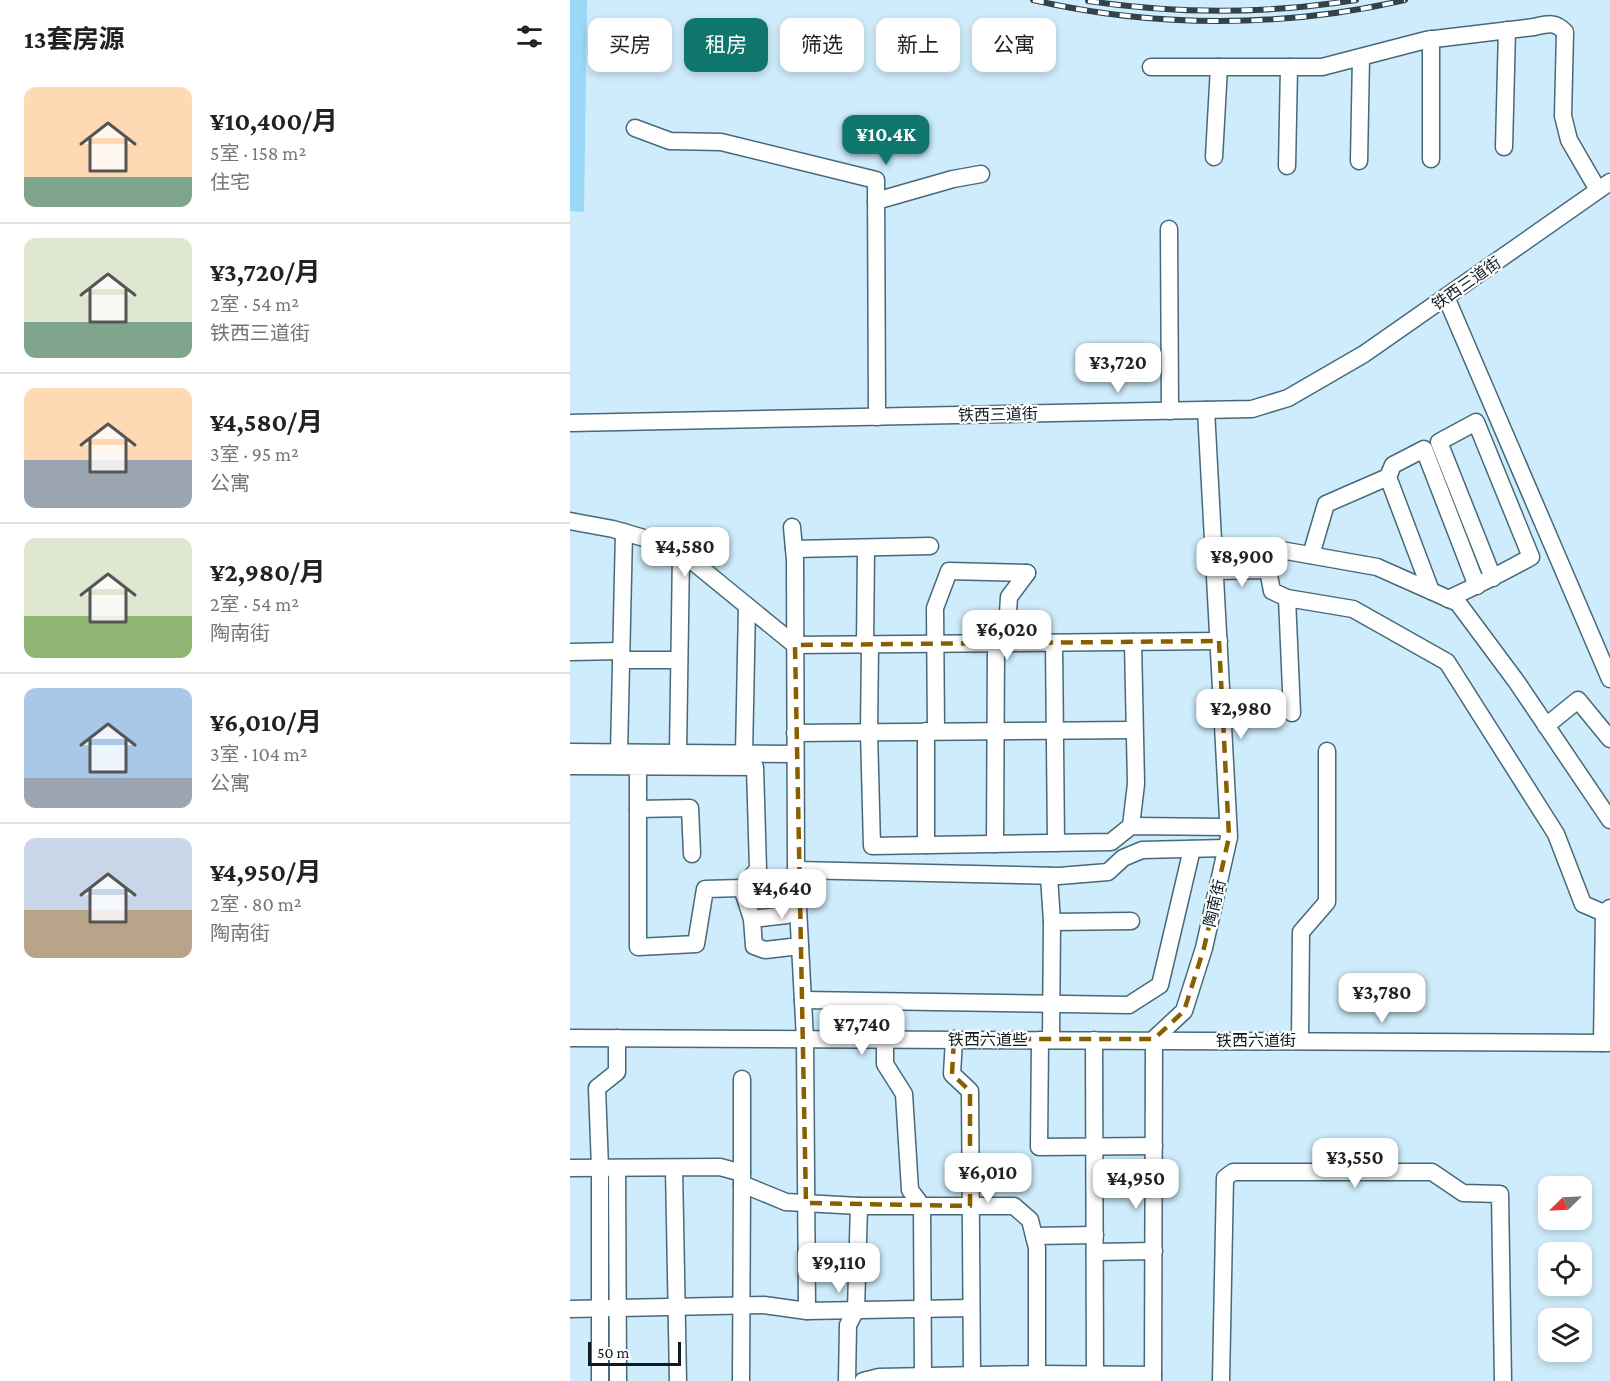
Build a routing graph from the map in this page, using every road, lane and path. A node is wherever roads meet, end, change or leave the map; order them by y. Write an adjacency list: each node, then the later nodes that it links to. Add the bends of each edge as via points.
1 (1507, 30): 2 (street); 8 (street); 14 (street, via 1551,23 1565,32 1563,116 1569,140)
2 (1431, 39): 3 (street); 10 (street)
3 (1361, 57): 6 (street, via 1322,67); 11 (street)
4 (1151, 67): 5 (street)
5 (1219, 67): 6 (street); 9 (street)
6 (1289, 67): 12 (street)
7 (635, 128): 15 (street, via 670,141 721,142 876,180)
8 (1504, 147)
9 (1214, 157)
10 (1431, 159)
11 (1359, 161)
12 (1287, 166)
13 (981, 174): 15 (street)
14 (1604, 186): 17 (street, 铁西三道街)
15 (876, 201): 20 (street)
16 (1170, 229): 19 (street)
17 (1446, 297): 18 (street, 铁西三道街, via 1364,354 1288,398 1252,409); 50 (street)
18 (1206, 410): 19 (street, 铁西三道街); 33 (street, 陶南街)
19 (1170, 411): 20 (street, 铁西三道街)
20 (878, 417): 21 (street, 铁西三道街)
21 (570, 423)
22 (1431, 446): 23 (street, via 1393,465); 34 (street); 34 (street, via 1476,423 1531,557); 35 (street)
23 (1388, 477): 31 (street, via 1326,504); 36 (street)
24 (570, 521): 26 (street)
25 (792, 528): 29 (street)
26 (624, 532): 30 (street); 48 (street)
27 (930, 546): 28 (street)
28 (866, 548): 29 (street); 46 (street)
29 (795, 549): 44 (street)
30 (681, 552): 39 (street); 49 (street)
31 (1311, 555): 32 (street, via 1281,550); 36 (street, via 1377,567)
32 (1268, 570): 33 (street); 37 (street, via 1272,591)
33 (1215, 571): 40 (street, 陶南街)
34 (1492, 578): 35 (street)
35 (1477, 586): 38 (street)
36 (1431, 591): 38 (street)
37 (1287, 598): 51 (street); 81 (street, via 1353,609 1447,662 1556,834 1583,904)
38 (1448, 599): 52 (street, via 1458,603)
39 (747, 606): 44 (street); 64 (street)
40 (1219, 641): 41 (street); 71 (street, 陶南街)
41 (1133, 642): 42 (street); 55 (street)
42 (1054, 643): 43 (street); 54 (street)
43 (1001, 644): 45 (street); 45 (street, via 1010,597 1027,573 949,571 935,608); 53 (street)
44 (795, 645): 46 (street); 58 (street)
45 (934, 645): 46 (street); 56 (street)
46 (868, 646): 57 (street)
47 (570, 652): 48 (street)
48 (621, 655): 49 (street); 62 (street)
49 (680, 660): 63 (street)
50 (1610, 679)
51 (1292, 712)
52 (1546, 726): 59 (street, via 1578,700); 69 (street)
53 (997, 730): 54 (street); 56 (street); 73 (street)
54 (1056, 730): 55 (street); 72 (street)
55 (1133, 730): 70 (street, via 1136,784)
56 (931, 731): 57 (street); 74 (street)
57 (869, 732): 58 (street); 74 (street, via 872,846)
58 (795, 733): 65 (street)
59 (1610, 739)
60 (1327, 751): 97 (street, via 1327,902 1300,932)
61 (570, 752): 62 (street)
62 (619, 753): 63 (street)
63 (678, 753): 64 (street)
64 (744, 754): 65 (street)
65 (795, 754): 78 (street)
66 (570, 766): 67 (street)
67 (638, 766): 68 (street); 80 (street, via 755,767 758,869)
68 (638, 809): 77 (street, via 690,808); 80 (street, via 638,947 696,944 705,889)
69 (1610, 820)
70 (1131, 826): 71 (street); 72 (street, via 1111,842)
71 (1228, 827): 75 (street, 陶南街)
72 (1056, 843): 73 (street)
73 (995, 844): 74 (street)
74 (926, 845)
75 (1226, 848): 76 (street); 94 (street, 陶南街, via 1204,948 1184,1011)
76 (1192, 849): 79 (street, via 1142,850 1123,858 1108,872); 88 (street, via 1160,985 1129,1005)
77 (692, 854)
78 (796, 870): 79 (street); 86 (street)
79 (1048, 876): 85 (street)
80 (742, 888): 83 (street)
81 (1607, 910): 98 (street)
82 (787, 915): 83 (street)
83 (752, 919): 86 (street, via 754,946 765,950)
84 (1131, 921): 85 (street)
85 (1053, 922): 88 (street)
86 (800, 946): 87 (street)
87 (803, 1000): 88 (street); 91 (street)
88 (1052, 1004): 95 (street)
89 (570, 1038): 90 (street, 铁西六道些)
90 (617, 1038): 91 (street, 铁西六道些); 103 (street, via 617,1072 597,1088)
91 (806, 1039): 92 (street, 铁西六道些); 107 (street)
92 (885, 1039): 93 (street, 铁西六道些); 109 (street, via 885,1064 904,1094 910,1190)
93 (954, 1039): 95 (street, 铁西六道些); 110 (street, via 952,1074 970,1091)
94 (1154, 1039): 96 (street, 铁西六道些); 97 (street, 铁西六道街); 100 (street)
95 (1046, 1040): 96 (street, 铁西六道些); 101 (street, via 1039,1147)
96 (1094, 1040): 101 (street)
97 (1300, 1040): 98 (street, 铁西六道街)
98 (1606, 1043)
99 (742, 1079): 106 (street)
100 (1154, 1146): 101 (street); 113 (street)
101 (1094, 1148): 111 (street)
102 (570, 1168): 103 (street)
103 (600, 1168): 104 (street); 119 (street)
104 (617, 1168): 105 (street); 117 (street)
105 (674, 1168): 106 (street, via 720,1167); 116 (street)
106 (742, 1178): 107 (street, via 786,1202); 115 (street)
107 (806, 1203): 108 (street); 123 (street)
108 (859, 1206): 109 (street); 122 (street)
109 (922, 1206): 110 (street); 120 (street)
110 (970, 1206): 112 (street, via 1014,1206 1030,1220); 118 (street)
111 (1095, 1234): 112 (street); 114 (street)
112 (1034, 1236): 124 (street)
113 (1154, 1251): 114 (street); 128 (street)
114 (1095, 1252): 127 (street)
115 (741, 1305): 116 (street); 123 (street); 133 (street)
116 (677, 1307): 117 (street); 132 (street)
117 (618, 1308): 119 (street); 131 (street)
118 (971, 1308): 120 (street); 125 (street)
119 (599, 1309): 121 (street); 130 (street)
120 (922, 1309): 122 (street); 126 (street)
121 (570, 1310)
122 (856, 1310): 123 (street); 134 (street, via 848,1325)
123 (807, 1311)
124 (1037, 1374): 125 (street); 127 (street)
125 (972, 1375): 126 (street)
126 (923, 1376): 129 (street)
127 (1095, 1378): 128 (street)
128 (1153, 1378)
129 (906, 1379): 135 (street, via 879,1377)
130 (600, 1381)
131 (618, 1381)
132 (678, 1381)
133 (741, 1381)
134 (847, 1381)
135 (863, 1381)
136 (1221, 1381): 137 (street, via 1225,1178 1233,1172 1432,1172 1463,1193 1500,1194)
137 (1503, 1381)

